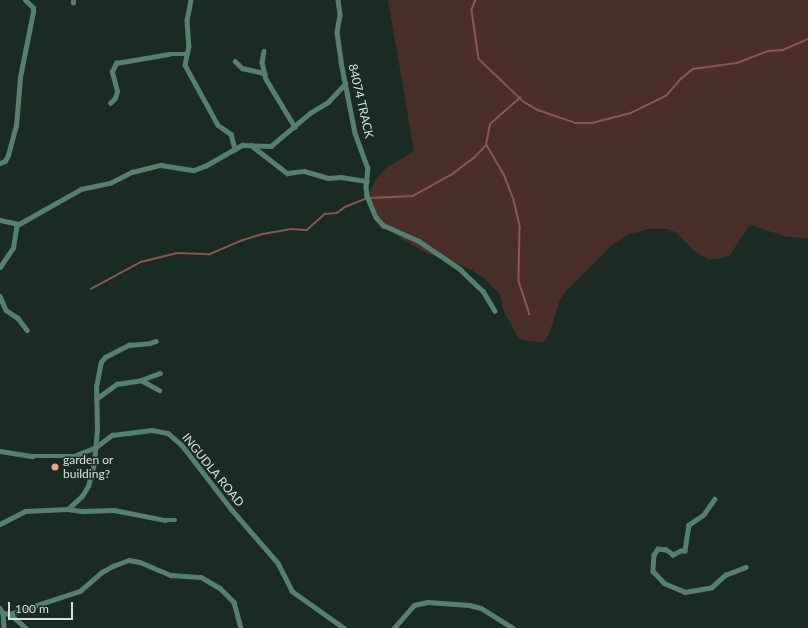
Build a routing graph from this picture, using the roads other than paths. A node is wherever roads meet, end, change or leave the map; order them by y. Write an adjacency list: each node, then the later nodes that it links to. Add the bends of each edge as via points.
1 (25, 0): 13 (street, via 33,8 33,12 20,77 16,126 8,155 5,161)
2 (191, 0): 5 (street, via 187,20)
3 (338, 0): 8 (street, 84074 TRACK, via 340,15 337,32)
4 (264, 51): 7 (street)
5 (187, 54): 9 (street, via 169,54 116,63 112,72 117,91); 12 (street, via 185,65 194,85 219,127 231,134)
6 (235, 61): 7 (street, via 242,68)
7 (264, 73): 10 (street)
8 (345, 84): 10 (street, via 328,102); 14 (street, 84074 TRACK, via 355,132 368,168)
9 (110, 103)
10 (294, 127): 11 (street, via 271,146)
11 (251, 145): 12 (street, via 242,145); 14 (street, via 287,173 307,171 328,178)
12 (235, 149): 16 (street, via 199,169 189,170 161,165 132,172 110,183 81,189)
13 (0, 163)
14 (367, 181): 19 (street, 84074 TRACK, via 367,196 376,217 383,225 419,241 455,265 483,291)
15 (0, 220): 16 (street)
16 (17, 224): 17 (street, via 13,248)
17 (0, 268)
18 (0, 296): 20 (street, via 6,310 18,318)
19 (495, 311)
20 (27, 330)
21 (156, 341): 25 (street, via 129,344 105,357 100,366)
22 (160, 373): 23 (street)
23 (141, 380): 24 (street); 25 (street, via 115,385)
24 (159, 390)
25 (96, 399): 26 (street)
26 (96, 447): 27 (street, INGUDLA ROAD, via 69,456 33,456); 29 (street, via 88,486 82,496); 38 (street, INGUDLA ROAD, via 109,436 116,434 156,430 172,435 278,563 292,591)
27 (0, 451)
28 (716, 499): 32 (street, via 704,516 689,525 685,551 673,555 666,550 658,549 654,555 653,571 664,583 685,592 718,584 725,576)
29 (68, 509): 30 (street, via 114,510); 31 (street, via 25,511)
30 (175, 520)
31 (0, 524)
32 (746, 567)
33 (1, 611): 34 (street); 35 (street)
34 (10, 614): 36 (street); 37 (street, via 80,591 102,572 129,560 171,575 201,577 220,588 234,602)
35 (4, 628)
36 (26, 628)
37 (241, 628)
38 (344, 628)
39 (394, 628): 40 (street, via 414,605 428,602 481,608)
40 (514, 628)

